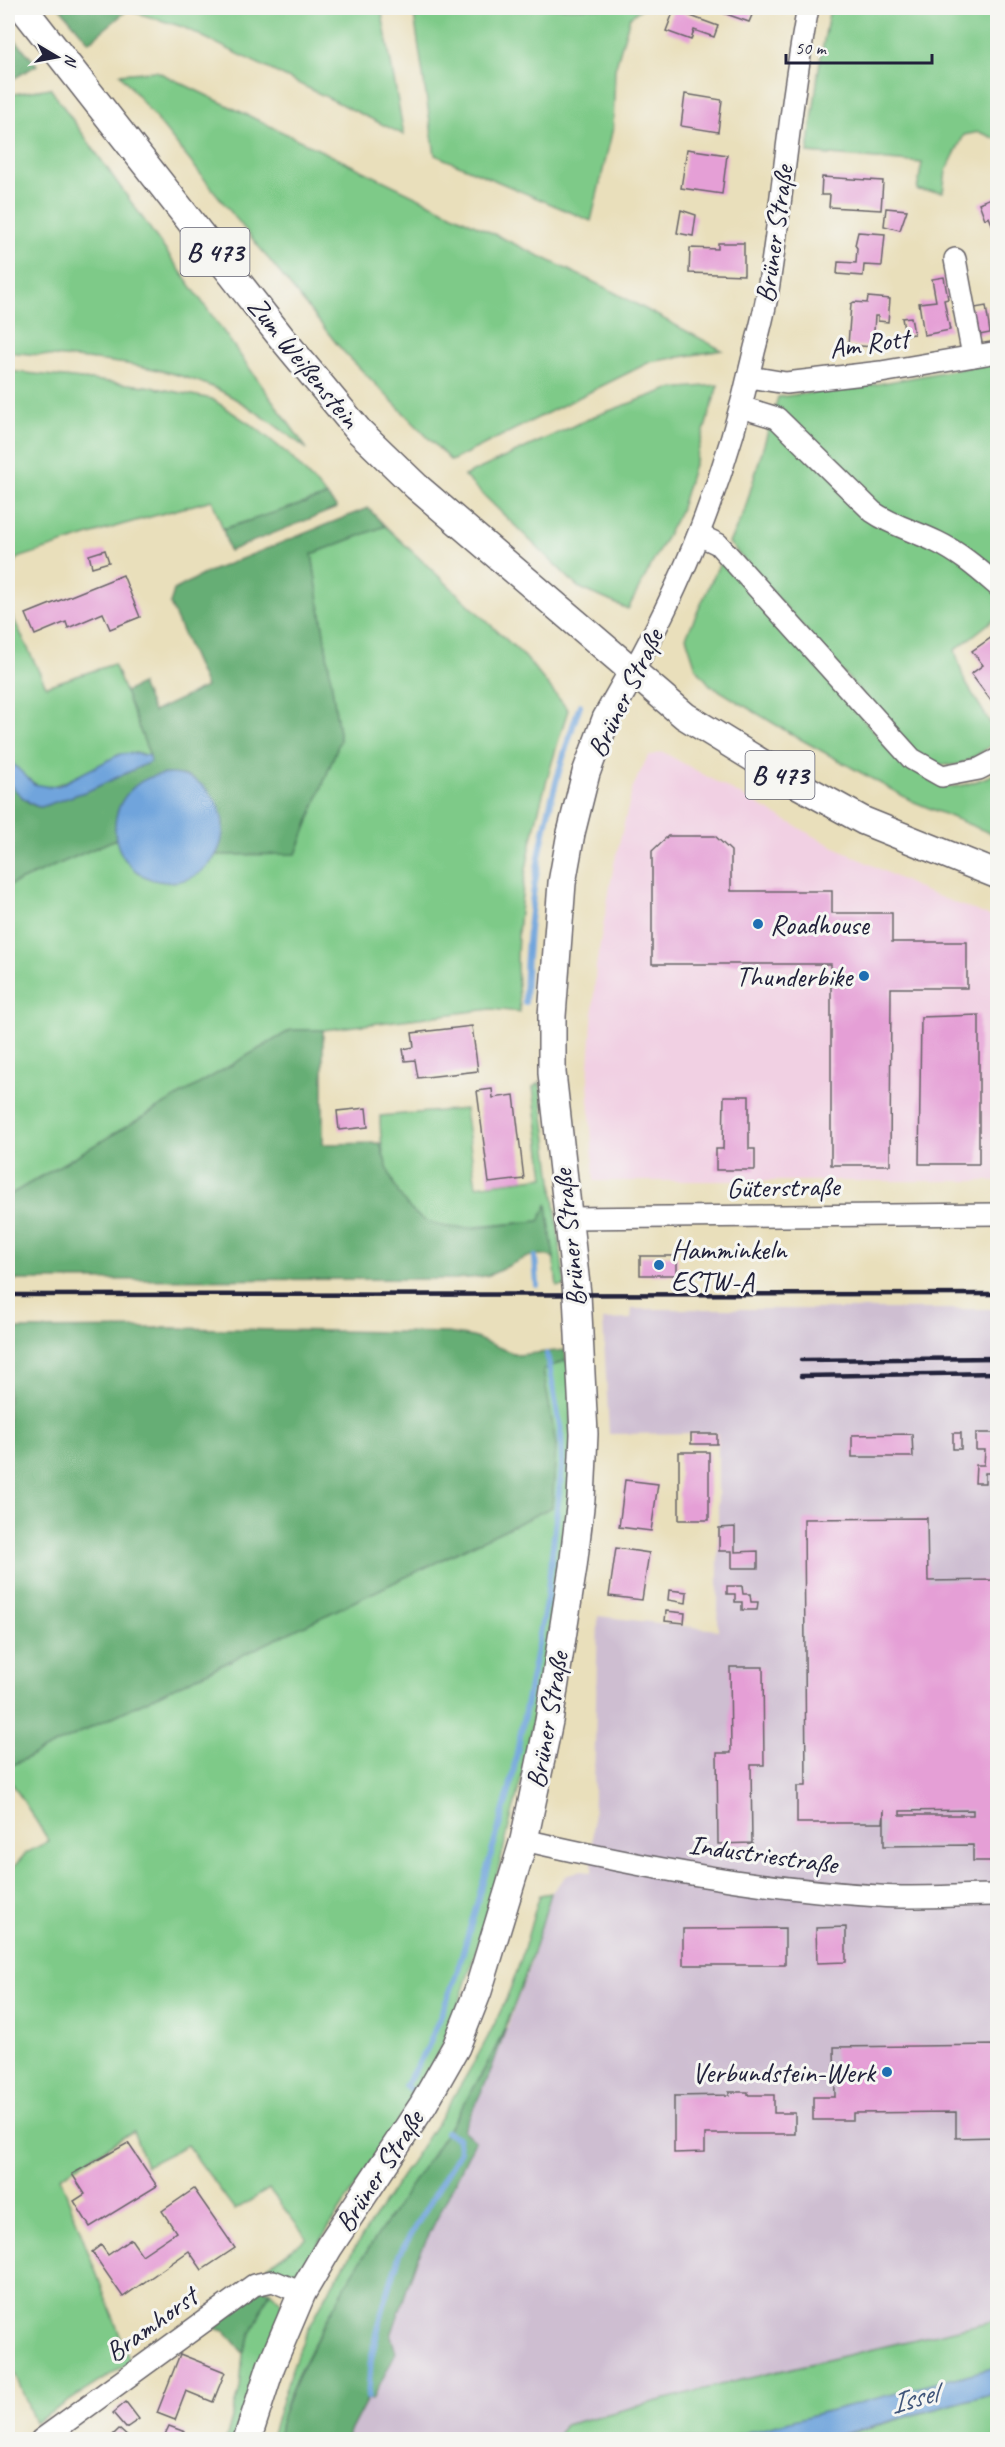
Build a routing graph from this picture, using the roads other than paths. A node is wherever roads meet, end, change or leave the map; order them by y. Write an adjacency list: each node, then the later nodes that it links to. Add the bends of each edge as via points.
1 (23, 8): 10 (main road, Zum Weißenstein / B 473, via 359,431 417,487)
2 (808, 8): 6 (street, Brüner Straße, via 768,292)
3 (955, 259): 5 (street)
4 (998, 352): 5 (street, Am Rott)
5 (973, 356): 6 (street, Am Rott, via 786,383)
6 (749, 377): 7 (street, Brüner Straße)
7 (741, 407): 8 (street, Brüner Straße); 9 (street, via 777,418 873,512 960,554)
8 (699, 535): 10 (street, Brüner Straße); 11 (street, via 718,544 912,759 942,776 979,769)
9 (998, 585)
10 (632, 673): 12 (main road, B 473, via 685,716 824,800 864,821); 14 (main road, Brüner Straße, via 606,719 586,773 562,883 552,1072)
11 (998, 759)
12 (998, 875)
13 (998, 1214): 14 (street, Güterstraße)
14 (569, 1218): 15 (main road, Brüner Straße, via 584,1434 582,1499 549,1721)
15 (524, 1840): 16 (street, Industriestraße, via 629,1863 768,1886 881,1897); 17 (main road, Brüner Straße, via 478,1991 456,2048)
16 (998, 1895)
17 (302, 2293): 18 (street, Bramhorst, via 273,2281 254,2285); 19 (main road, Brüner Straße, via 271,2366)
18 (41, 2439)
19 (247, 2439)

